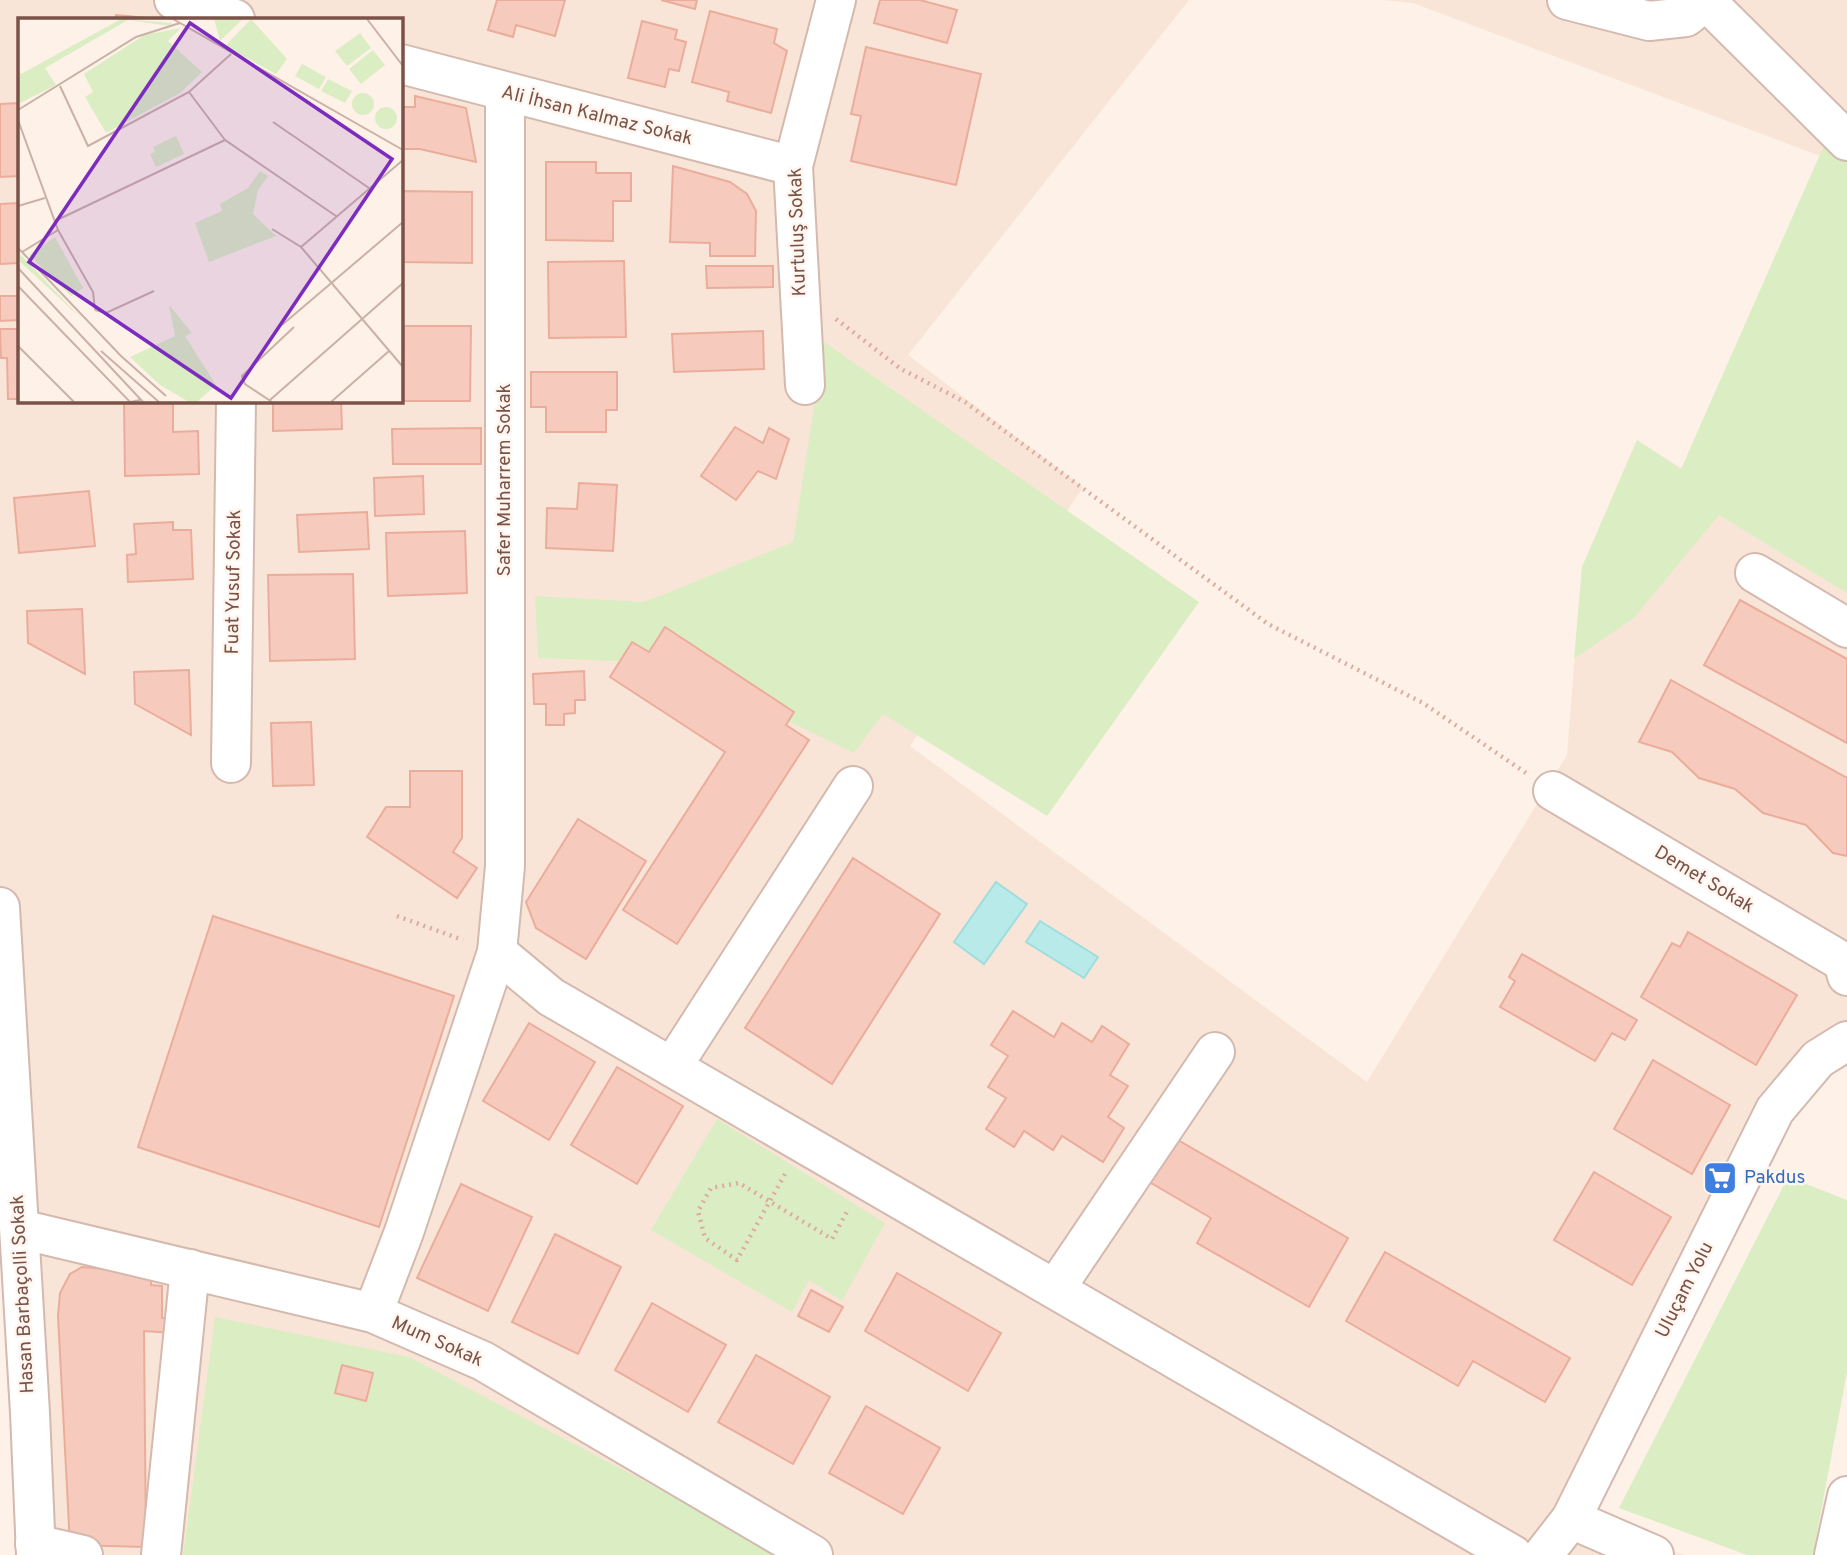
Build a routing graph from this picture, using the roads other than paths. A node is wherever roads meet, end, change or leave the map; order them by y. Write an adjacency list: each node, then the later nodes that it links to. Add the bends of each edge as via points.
1 (174, 0): 5 (street)
2 (836, 0): 9 (street, Kurtuluş Sokak)
3 (1567, 0): 4 (street, via 1649,21 1686,17)
4 (1706, 1): 8 (street)
5 (232, 18)
6 (402, 64): 7 (street, Ali İhsan Kalmaz Sokak)
7 (505, 93): 9 (street, Ali İhsan Kalmaz Sokak); 18 (street, Safer Muharrem Sokak, via 505,866)
8 (1847, 141)
9 (793, 166): 10 (street, Kurtuluş Sokak)
10 (805, 384)
11 (236, 402): 14 (street, Fuat Yusuf Sokak)
12 (1755, 573): 13 (street)
13 (1847, 628)
14 (231, 763)
15 (853, 786): 22 (street)
16 (1553, 791): 19 (street, Demet Sokak, via 1843,962)
17 (0, 907): 23 (street, Hasan Barbaçolli Sokak)
18 (496, 952): 22 (street, via 551,997); 26 (street, Safer Muharrem Sokak)
19 (1847, 976)
20 (1847, 1041): 29 (street, Uluçam Yolu, via 1818,1059 1775,1110)
21 (1215, 1052): 25 (street)
22 (672, 1067): 25 (street)
23 (20, 1229): 24 (street, Mum Sokak); 27 (street, Hasan Barbaçolli Sokak)
24 (190, 1269): 26 (street, Mum Sokak); 32 (street)
25 (1055, 1289): 34 (street)
26 (373, 1313): 33 (street, Mum Sokak, via 483,1361)
27 (12, 1316): 30 (street, Hasan Barbaçolli Sokak)
28 (1847, 1496): 37 (street)
29 (1571, 1519): 35 (street, Uluçam Yolu); 36 (street)
30 (36, 1549): 31 (street)
31 (83, 1555)
32 (161, 1555)
33 (813, 1555)
34 (1513, 1555)
35 (1543, 1555)
36 (1654, 1555)
37 (1834, 1555)

